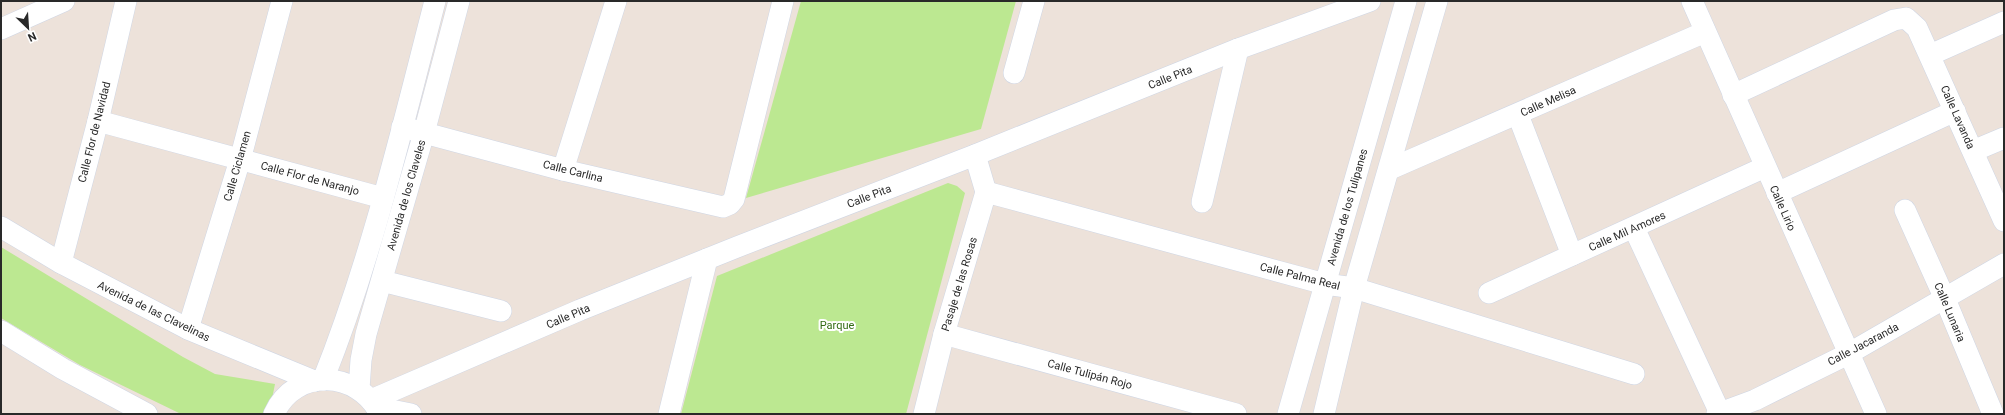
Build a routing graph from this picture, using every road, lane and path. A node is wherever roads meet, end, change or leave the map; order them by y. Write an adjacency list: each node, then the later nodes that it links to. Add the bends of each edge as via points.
1 (64, 1): 14 (street)
2 (126, 1): 22 (street, Calle Flor de Navidad)
3 (282, 1): 28 (street, Calle Ciclamen)
4 (435, 1): 23 (street, Avenida de los Claveles)
5 (459, 1): 24 (street, Avenida de los Claveles)
6 (616, 1): 31 (street)
7 (783, 1): 31 (street, Calle Carlina, via 734,198 730,204 723,207)
8 (1034, 1): 18 (street)
9 (1370, 1): 16 (street, Calle Pita)
10 (1406, 1): 45 (street, Avenida de los Tulipanes)
11 (1437, 1): 30 (street)
12 (1692, 1): 15 (street, Calle Lirio)
13 (2004, 22): 17 (street)
14 (1, 29)
15 (1705, 32): 19 (street, Calle Lirio); 21 (street, Calle Melisa)
16 (1238, 49): 27 (street, Calle Pita); 35 (street)
17 (1930, 55): 19 (street, Calle Lavanda, via 1917,28 1906,18 1894,20); 20 (street, Calle Lavanda)
18 (1014, 73)
19 (1733, 94): 29 (street, Calle Lirio)
20 (1955, 111): 26 (street, Calle Lavanda); 33 (street)
21 (1518, 114): 30 (street, Calle Melisa); 40 (street)
22 (98, 121): 28 (street, Calle Flor de Naranjo); 42 (street, Calle Flor de Navidad)
23 (402, 127): 24 (street, Calle Carlina); 34 (street, Avenida de los Claveles)
24 (424, 133): 31 (street, Calle Carlina); 44 (street, Avenida de los Claveles)
25 (2004, 138): 26 (street)
26 (1973, 152): 37 (street, Calle Lavanda)
27 (975, 155): 32 (street); 41 (street, Calle Pita)
28 (240, 160): 34 (street, Calle Flor de Naranjo); 50 (street, Calle Ciclamen)
29 (1765, 167): 33 (street, Calle Lirio); 39 (street, Calle Mil Amores)
30 (1390, 169): 46 (street)
31 (564, 170)
32 (986, 192): 45 (street, Calle Palma Real); 52 (street, Pasaje de las Rosas)
33 (1777, 193): 53 (street, Calle Lirio)
34 (383, 198): 55 (street, Avenida de los Claveles, via 353,296)
35 (1202, 202)
36 (1905, 210): 48 (street, Calle Lunaria)
37 (2004, 221)
38 (1, 227): 42 (street, Avenida de las Clavelinas)
39 (1634, 228): 40 (street, Calle Mil Amores); 58 (street)
40 (1572, 255): 47 (street, Calle Mil Amores)
41 (707, 259): 56 (street, Calle Pita, via 572,313); 62 (street)
42 (61, 263): 50 (street, Avenida de las Clavelinas)
43 (2004, 264): 48 (street, Calle Jacaranda)
44 (382, 281): 49 (street); 56 (street, Avenida de los Claveles, via 361,360)
45 (1324, 284): 46 (street, Calle Palma Real); 65 (street, Avenida de los Tulipanes)
46 (1354, 288): 54 (street, Calle Palma Real); 66 (street)
47 (1489, 293)
48 (1945, 299): 53 (street, Calle Jacaranda); 68 (street, Calle Lunaria)
49 (501, 311)
50 (188, 329): 55 (street, Avenida de las Clavelinas)
51 (1, 331): 59 (street, via 63,369)
52 (944, 334): 63 (street, Pasaje de las Rosas); 64 (street, Calle Tulipán Rojo)
53 (1848, 354): 57 (street, Calle Jacaranda); 67 (street, Calle Lirio)
54 (1634, 374)
55 (319, 380): 56 (street, via 342,381); 60 (street, via 291,392)
56 (371, 402): 61 (street)
57 (1758, 407): 58 (street, Calle Jacaranda)
58 (1718, 413)
59 (147, 414)
60 (274, 414)
61 (411, 414)
62 (669, 414)
63 (924, 414)
64 (1236, 414)
65 (1288, 414)
66 (1324, 414)
67 (1876, 414)
68 (1993, 414)

